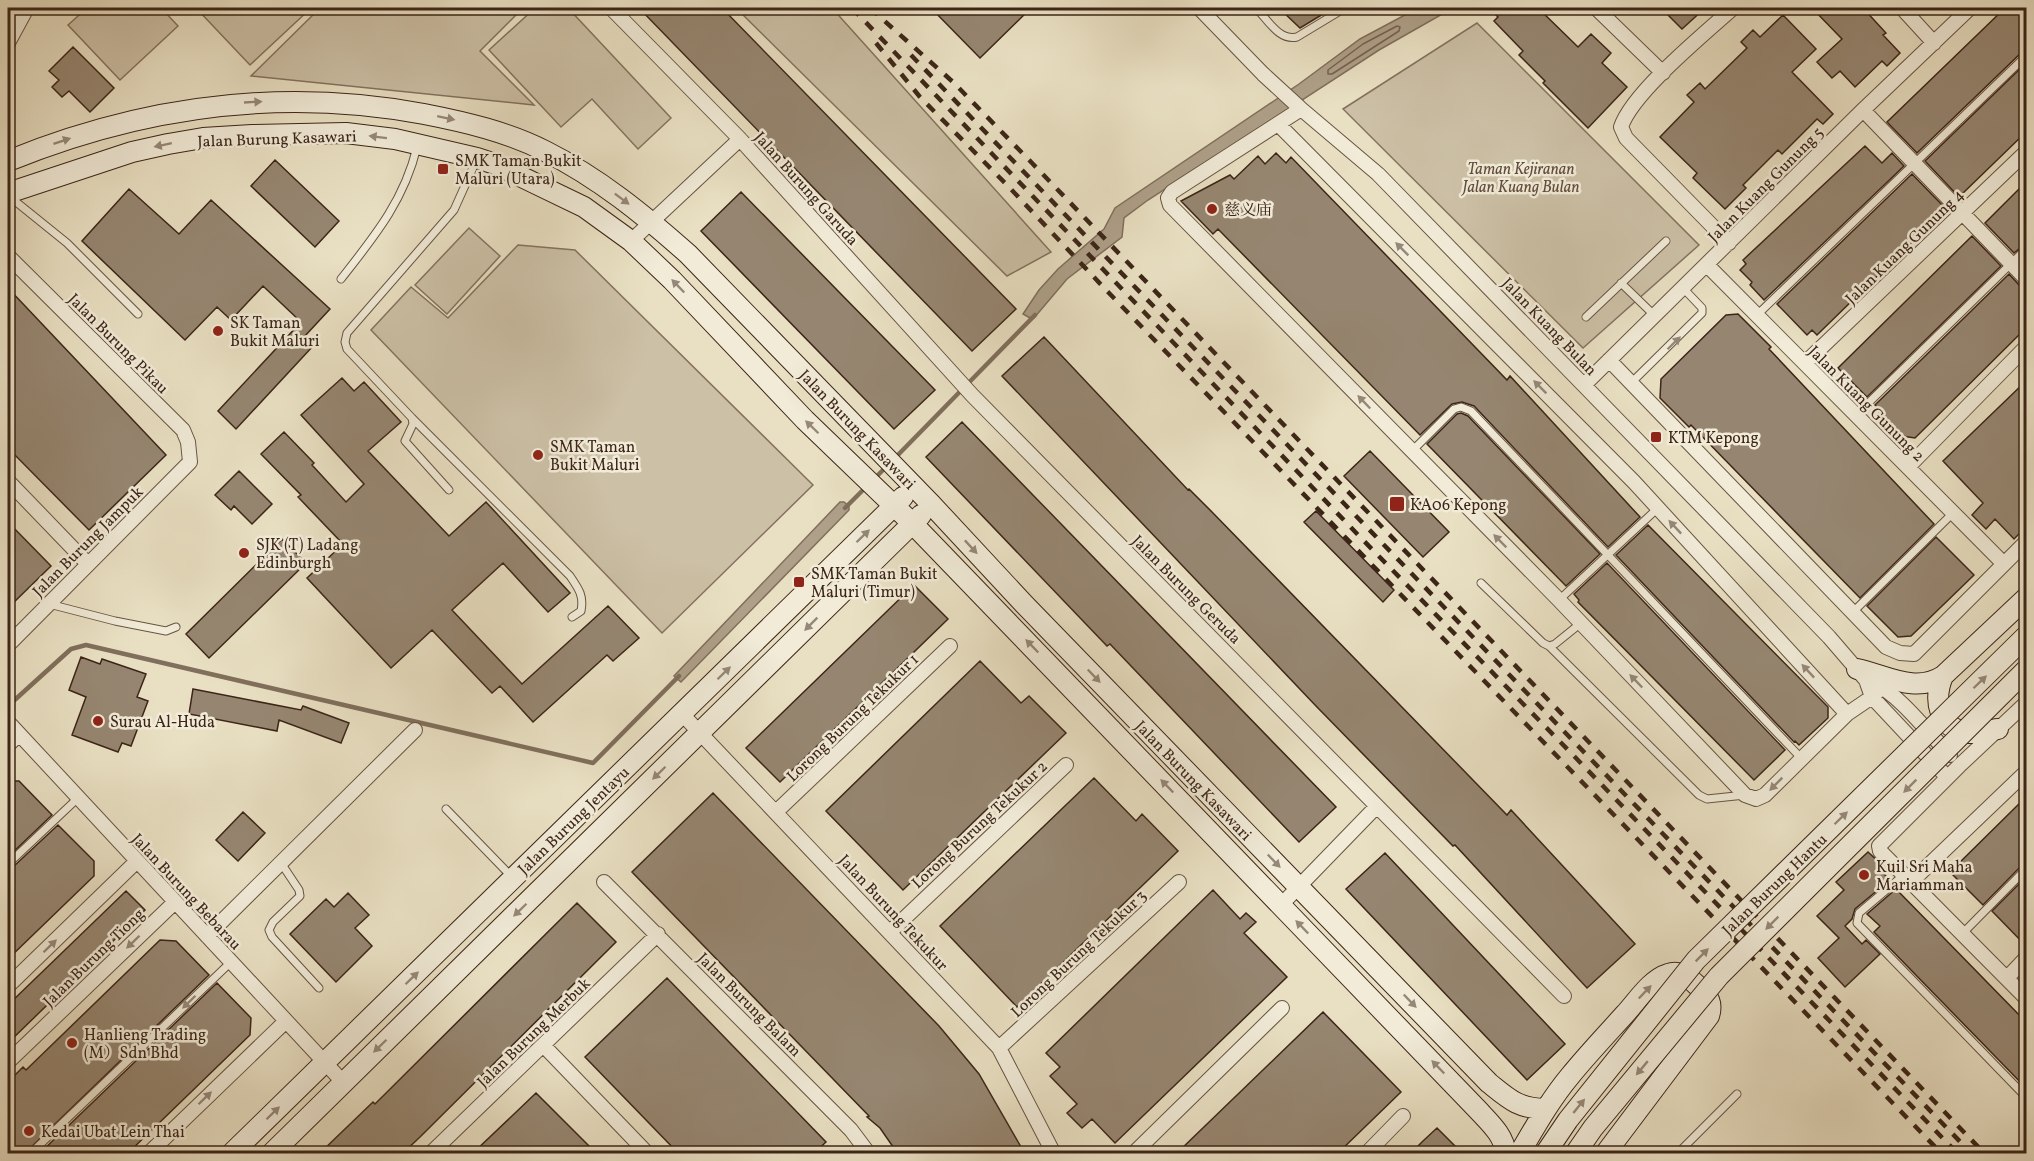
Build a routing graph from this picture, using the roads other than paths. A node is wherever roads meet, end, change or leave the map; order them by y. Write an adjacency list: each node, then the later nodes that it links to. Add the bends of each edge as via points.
1 (27, 8): 10 (street)
2 (611, 8): 17 (street, Jalan Burung Garuda)
3 (1198, 8): 14 (street, Jalan Kuang Bulan)
4 (1256, 8): 5 (lane, via 1289,39)
5 (1346, 8)
6 (1596, 8): 13 (street)
7 (1733, 8): 13 (street)
8 (1902, 8): 11 (street)
9 (1971, 8): 11 (street, Jalan Kuang Gunung 5)
10 (8, 43)
11 (1934, 43): 15 (street, Jalan Kuang Gunung 5)
12 (2026, 56): 22 (lane)
13 (1663, 73): 28 (street, via 1625,115 1621,127 1626,138)
14 (1301, 108): 16 (street); 45 (street, Jalan Kuang Bulan, via 1378,174)
15 (1863, 110): 22 (street); 28 (street, Jalan Kuang Gunung 5)
16 (1278, 124): 49 (street, one-way to 16, via 1170,205 1168,198 1172,192); 57 (street, one-way to 16)
17 (740, 139): 25 (street); 46 (street, Jalan Burung Garuda)
18 (418, 145): 20 (street, Jalan Burung Kasawari); 23 (street, Jalan Burung Kasawari, one-way to 23, via 346,133 203,138 132,152); 33 (lane, via 412,168 385,223)
19 (2026, 152): 24 (street, Jalan Kuang Gunung 4)
20 (477, 158): 26 (street, Jalan Burung Kasawari, via 584,207); 48 (lane, via 454,210 347,333 347,349)
21 (8, 161): 25 (street, Jalan Burung Kasawari, one-way to 25, via 118,124 187,109 271,102 366,105 454,120 544,150 609,189)
22 (1915, 165): 24 (street); 38 (lane)
23 (8, 194): 37 (lane, via 67,243)
24 (1962, 213): 31 (street); 43 (street, Jalan Kuang Gunung 4)
25 (652, 221): 26 (street); 53 (street, Jalan Burung Kasawari)
26 (631, 241): 56 (street, Jalan Burung Kasawari, one-way to 26, via 805,420)
27 (1665, 241): 35 (lane)
28 (1729, 243): 32 (street, Jalan Kuang Gunung 5)
29 (2026, 249): 31 (lane)
30 (8, 256): 50 (street, Jalan Burung Pikau, via 183,430)
31 (2011, 263): 34 (street); 47 (lane)
32 (1707, 265): 36 (street, Jalan Kuang Gunung 5); 38 (street, Jalan Kuang Gunung 2)
33 (341, 279)
34 (2026, 279)
35 (1621, 283): 39 (lane); 40 (lane)
36 (1683, 288): 39 (street, Jalan Kuang Gunung 5); 44 (lane, one-way to 36, via 1702,313 1702,308)
37 (138, 314)
38 (1758, 314): 43 (street, Jalan Kuang Gunung 2)
39 (1655, 316): 42 (street, Jalan Kuang Gunung 5)
40 (1586, 317)
41 (2026, 347): 51 (street)
42 (1610, 360): 44 (street); 45 (street, Jalan Kuang Gunung 5)
43 (1805, 363): 47 (street, Jalan Kuang Gunung 2)
44 (1631, 383): 68 (street)
45 (1584, 385): 77 (street, Jalan Kuang Bulan)
46 (972, 395): 97 (street, Jalan Burung Geruda)
47 (1856, 415): 51 (street, Jalan Kuang Gunung 2)
48 (412, 418): 54 (lane, via 405,441); 69 (lane, via 570,576 583,601 581,611)
49 (1412, 451): 61 (lane, via 1454,410 1461,407 1471,411); 66 (street, one-way to 49)
50 (190, 462): 62 (street, Jalan Burung Jampuk)
51 (1908, 467): 58 (street, Jalan Kuang Gunung 2)
52 (8, 481): 62 (street)
53 (913, 486): 55 (street, Jalan Burung Kasawari); 56 (street, Jalan Burung Jentayu)
54 (449, 490)
55 (932, 505): 59 (street, Jalan Burung Jentayu); 108 (street, Jalan Burung Kasawari, one-way to 108)
56 (895, 506): 59 (street, Jalan Burung Kasawari); 83 (street, Jalan Burung Jentayu, one-way to 56)
57 (1658, 508): 61 (lane); 82 (street, one-way to 57)
58 (1953, 513): 63 (street, Jalan Kuang Gunung 2); 68 (lane)
59 (913, 524): 88 (street, Jalan Burung Jentayu, one-way to 88); 110 (street, Jalan Burung Kasawari, one-way to 59)
60 (2026, 542): 63 (street)
61 (1607, 555): 66 (lane); 90 (lane)
62 (88, 564): 67 (street, Jalan Burung Jampuk)
63 (2004, 564): 68 (street, via 1914,654 1886,647)
64 (1481, 583): 75 (lane)
65 (2026, 598): 78 (street)
66 (1558, 600): 70 (street)
67 (47, 604): 71 (lane, via 166,631); 73 (street, Jalan Burung Jampuk)
68 (1852, 613)
69 (572, 617)
70 (1581, 623): 75 (lane); 95 (street, one-way to 70)
71 (176, 627)
72 (2026, 636): 145 (street, Jalan Burung Hantu, one-way to 72, bridge, via 1696,960)
73 (8, 645)
74 (950, 646): 99 (street, Lorong Burung Tekukur 1)
75 (1549, 646): 95 (lane, via 1699,795 1707,799)
76 (2026, 670): 146 (street, Jalan Burung Hantu, one-way to 146, bridge, via 1719,976)
77 (1862, 675): 78 (street, via 1909,684 1933,683); 79 (street, Jalan Kuang Bulan); 80 (street, Jalan Kuang Bulan)
78 (1942, 676): 86 (street, via 1937,702 1942,716 1969,733)
79 (1882, 687): 80 (street); 92 (street, Jalan Kuang Bulan)
80 (1872, 697): 82 (street); 84 (street, Jalan Kuang Bulan)
81 (2026, 702): 86 (street)
82 (1853, 710): 84 (street, via 1873,708); 90 (street)
83 (682, 714): 88 (street, Jalan Burung Tekukur); 104 (street, Jalan Burung Jentayu)
84 (1887, 714): 94 (street, Jalan Kuang Bulan)
85 (12, 727): 89 (street); 96 (street, Jalan Burung Bebarau)
86 (1998, 729): 92 (street)
87 (415, 730): 101 (street)
88 (701, 732): 99 (street, Jalan Burung Tekukur); 128 (street, Jalan Burung Jentayu, one-way to 128)
89 (8, 745)
90 (1802, 759): 95 (street, one-way to 95, via 1766,795 1756,799)
91 (1065, 765): 111 (street, Lorong Burung Tekukur 2)
92 (1959, 766): 94 (street)
93 (2026, 772): 105 (street)
94 (1947, 777): 105 (street, via 1879,846)
95 (1745, 795)
96 (78, 798): 100 (street, Jalan Burung Bebarau); 102 (lane)
97 (1377, 806): 108 (street); 120 (street, Jalan Burung Geruda)
98 (446, 810): 104 (lane)
99 (777, 811): 111 (street, Jalan Burung Tekukur)
100 (137, 861): 109 (street, Jalan Burung Bebarau); 118 (street, one-way to 100)
101 (281, 862): 114 (street); 119 (lane, via 300,896 269,930)
102 (8, 864)
103 (2026, 869): 112 (lane)
104 (513, 878): 127 (street, Jalan Burung Jentayu, one-way to 104)
105 (1908, 878): 112 (street); 130 (lane, via 1859,913 1857,923)
106 (604, 882): 113 (street, Jalan Burung Balam)
107 (1179, 882): 125 (street, Lorong Burung Tekukur 3)
108 (1299, 887): 110 (street); 131 (street, Jalan Burung Kasawari, one-way to 131, via 1489,1083 1520,1106)
109 (175, 902): 114 (street, Jalan Burung Bebarau); 126 (street, Jalan Burung Tiong, one-way to 126)
110 (1281, 904): 143 (street, Jalan Burung Kasawari, one-way to 110, via 1500,1134)
111 (890, 932): 125 (street, Jalan Burung Tekukur)
112 (1963, 933): 117 (street)
113 (658, 934): 124 (street, Jalan Burung Merbuk); 139 (street, Jalan Burung Balam, via 851,1130)
114 (207, 936): 116 (street, Jalan Burung Bebarau)
115 (2026, 958): 117 (street)
116 (231, 962): 123 (street, Jalan Burung Bebarau); 133 (lane, one-way to 133)
117 (2007, 978): 121 (street)
118 (8, 986)
119 (319, 988)
120 (1564, 996)
121 (2026, 999)
122 (1282, 1008): 141 (street)
123 (286, 1021): 127 (street, Jalan Burung Bebarau); 134 (street, one-way to 123)
124 (543, 1045): 137 (street, Jalan Burung Merbuk); 138 (street)
125 (999, 1048): 140 (street, Jalan Burung Tekukur)
126 (8, 1062)
127 (325, 1063): 128 (street, Jalan Burung Bebarau); 135 (street, Jalan Burung Jentayu, one-way to 127)
128 (343, 1082): 136 (street, Jalan Burung Jentayu)
129 (1737, 1094): 148 (lane)
130 (2026, 1097)
131 (1545, 1109): 144 (street); 147 (street, one-way to 147, via 1657,980 1669,973 1688,976 1710,1000 1709,1016)
132 (1403, 1116): 142 (street)
133 (30, 1154)
134 (148, 1154)
135 (231, 1154)
136 (271, 1154)
137 (430, 1154)
138 (648, 1154)
139 (869, 1154)
140 (1054, 1154)
141 (1133, 1154)
142 (1366, 1154)
143 (1506, 1154)
144 (1519, 1154)
145 (1545, 1154)
146 (1575, 1154)
147 (1605, 1154)
148 (1677, 1154)

